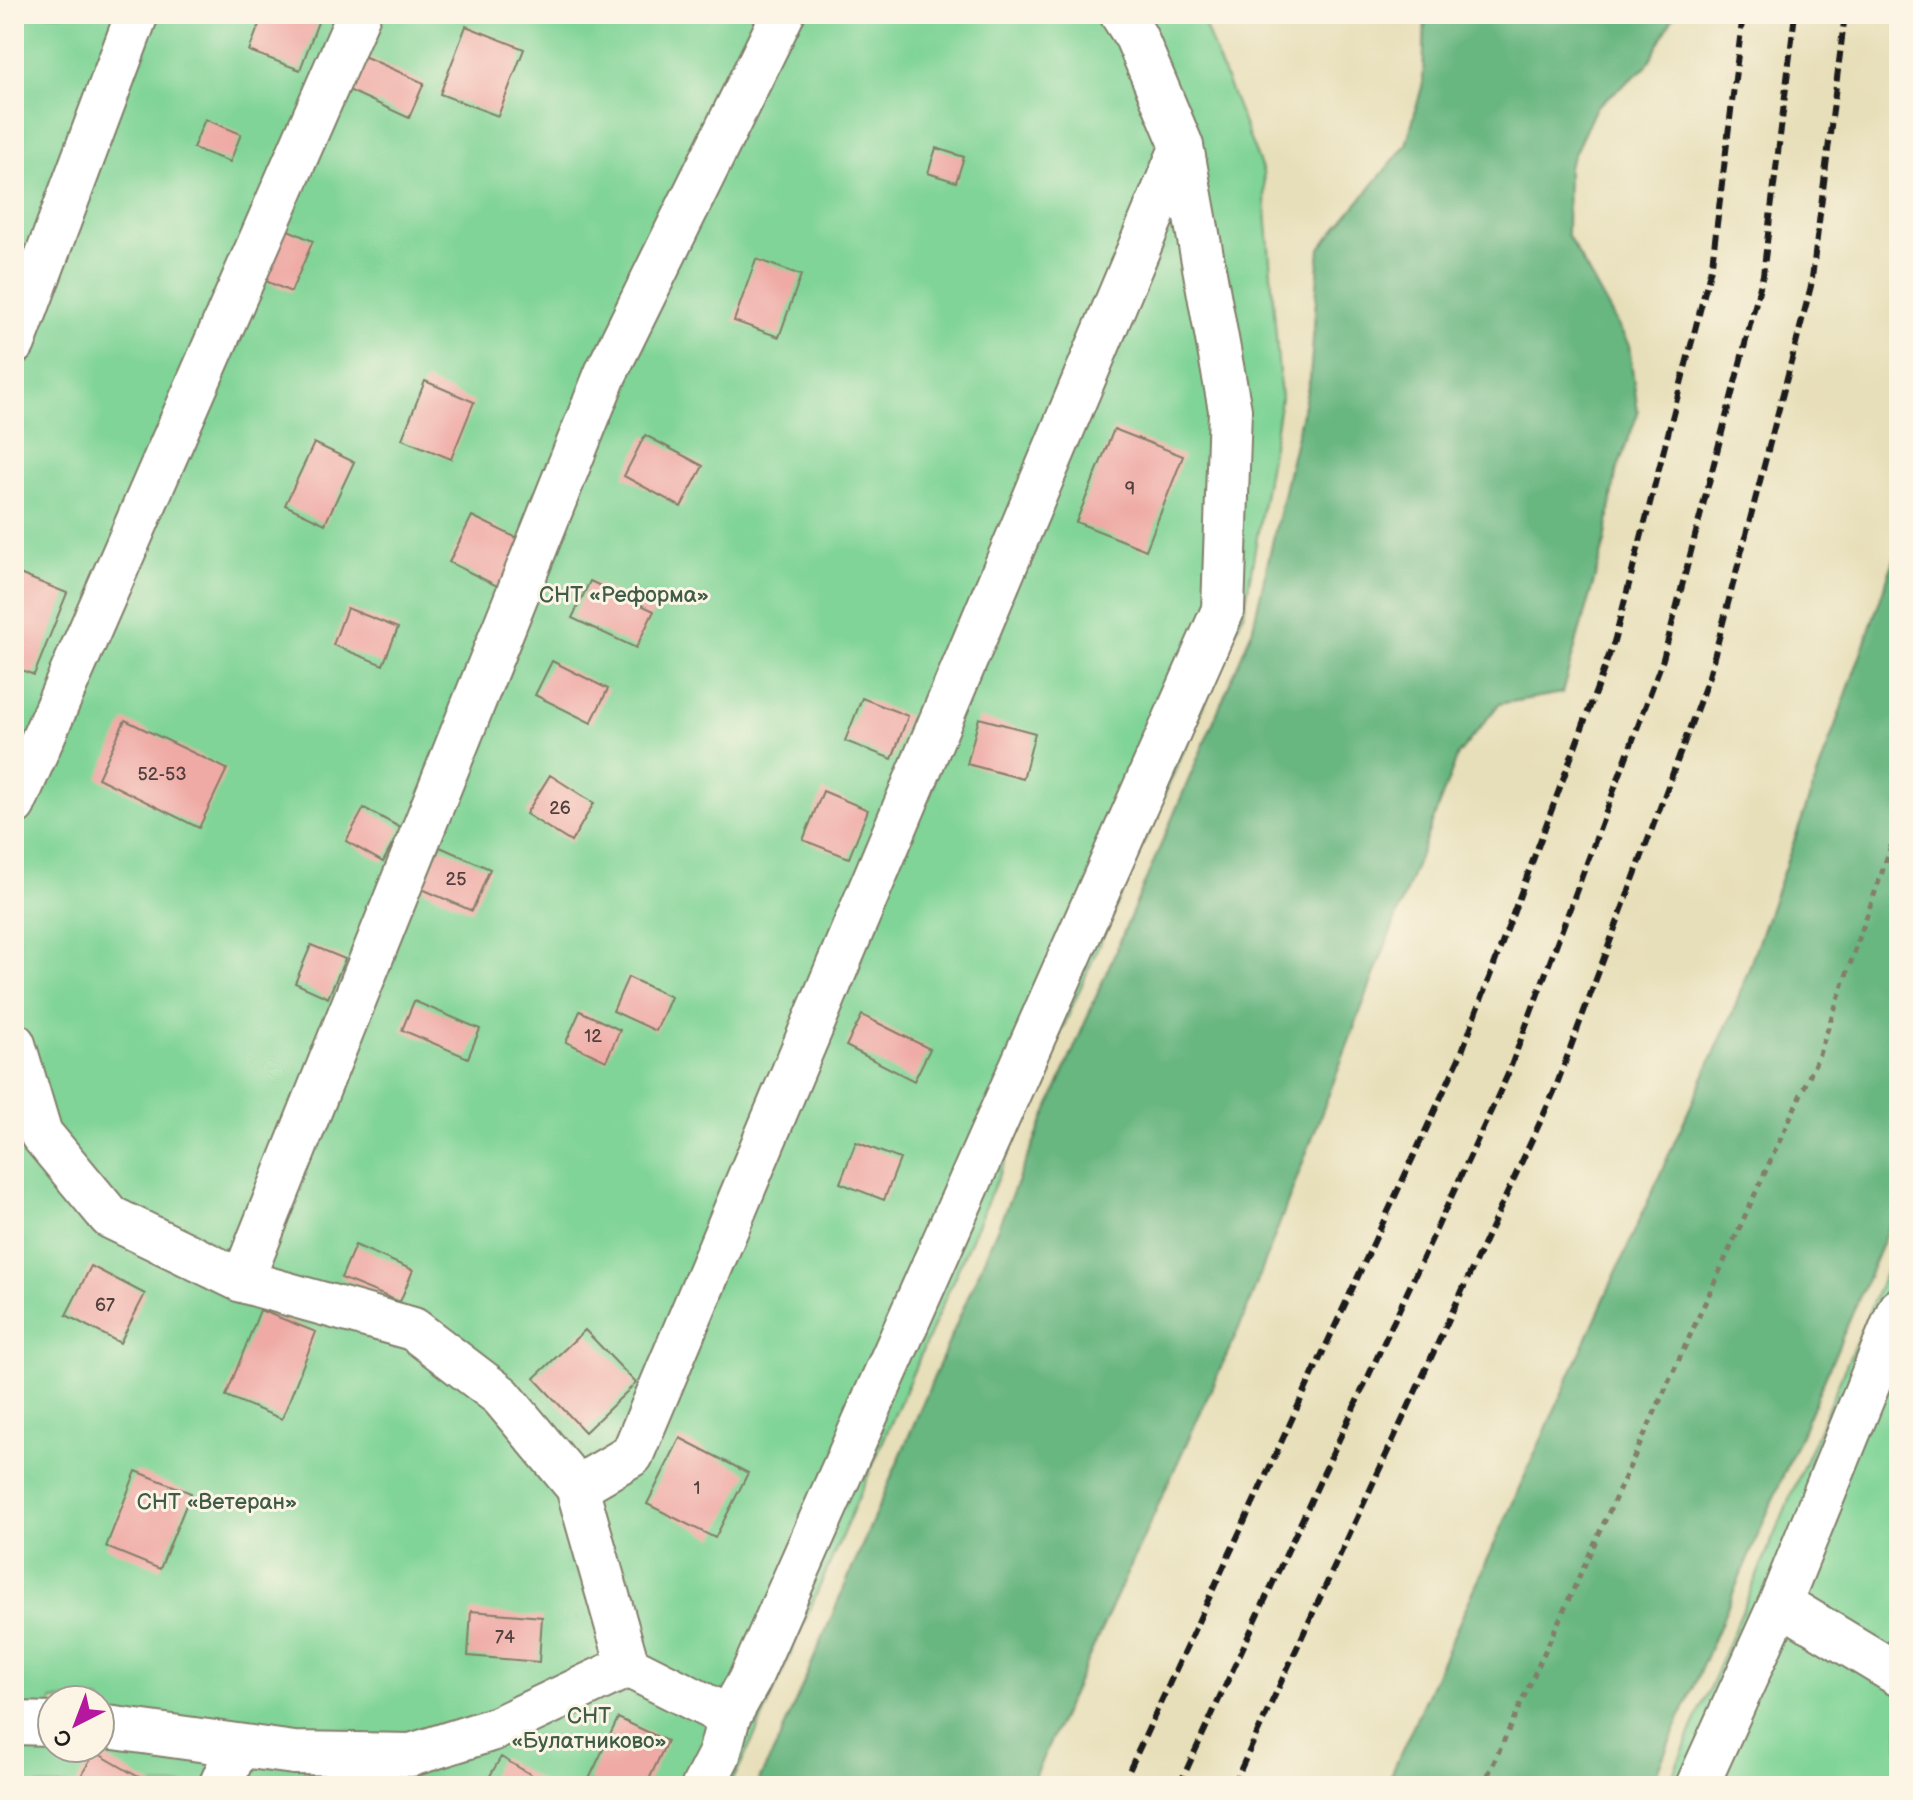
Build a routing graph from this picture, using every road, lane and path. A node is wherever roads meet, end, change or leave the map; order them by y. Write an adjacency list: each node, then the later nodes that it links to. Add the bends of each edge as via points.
1 (137, 14): 6 (street)
2 (359, 14): 7 (street)
3 (783, 14): 10 (street, via 606,373)
4 (1121, 14): 5 (street)
5 (1182, 146): 12 (street, via 632,1455); 16 (street, via 1230,410 1223,610)
6 (14, 343)
7 (14, 804)
8 (1899, 823): 23 (path, via 1818,1057)
9 (14, 1044): 10 (street, via 41,1134 110,1217)
10 (242, 1281): 12 (street, via 413,1329 501,1396)
11 (1899, 1309): 13 (street)
12 (577, 1487): 14 (street)
13 (1780, 1603): 15 (street); 24 (street)
14 (628, 1666): 16 (street); 20 (street, via 497,1728 411,1755 294,1753)
15 (1899, 1675)
16 (729, 1717): 22 (street, via 719,1755)
17 (14, 1723): 18 (street)
18 (36, 1724)
19 (116, 1728): 20 (street)
20 (238, 1746): 21 (street)
21 (220, 1786)
22 (703, 1786)
23 (1483, 1786)
24 (1697, 1786)

